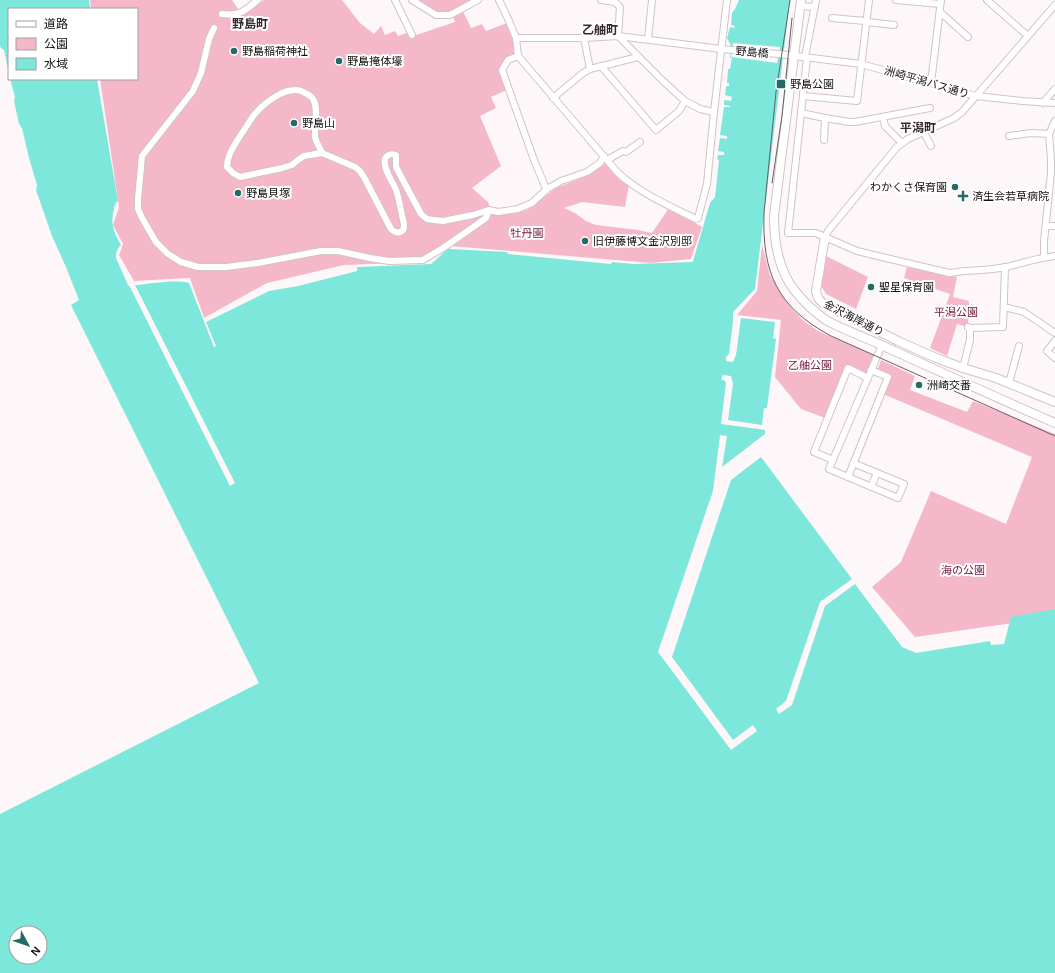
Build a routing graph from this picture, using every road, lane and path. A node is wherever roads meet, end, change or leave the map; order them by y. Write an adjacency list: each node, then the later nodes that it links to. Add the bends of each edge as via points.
1 (258, 0): 18 (street, via 239,14)
2 (396, 0): 23 (street)
3 (412, 0): 4 (street, via 436,15 456,13)
4 (478, 0)
5 (499, 0): 27 (street)
6 (601, 0): 24 (street, via 615,2 620,8)
7 (652, 0): 29 (street)
8 (727, 0): 30 (street)
9 (816, 0): 16 (street)
10 (869, 0): 20 (street)
11 (896, 0): 13 (street)
12 (987, 0): 25 (street)
13 (941, 2): 17 (street)
14 (801, 3): 16 (street); 33 (street)
15 (1055, 5): 25 (street, 洲崎平潟バス通り)
16 (815, 7): 34 (street)
17 (940, 12): 26 (street); 38 (street)
18 (222, 14)
19 (832, 18): 20 (street)
20 (867, 22): 21 (street); 35 (street)
21 (894, 25)
22 (214, 28): 63 (street, via 202,73 193,91 142,156 138,209 156,242 168,254 181,262 198,267 258,263 321,251 338,251 389,261 423,260 486,218)
23 (412, 35)
24 (618, 36): 28 (street, 野島橋); 29 (street, 野島橋); 32 (street)
25 (1028, 36): 41 (street, 洲崎平潟バス通り)
26 (968, 37)
27 (516, 38): 28 (street, 野島橋); 31 (street)
28 (584, 38): 37 (street)
29 (648, 39): 30 (street, 野島橋)
30 (721, 49): 33 (street, 野島橋); 47 (street)
31 (518, 56): 42 (street); 62 (street, via 508,60 502,70)
32 (638, 56): 36 (street); 43 (street)
33 (794, 56): 34 (street, 洲崎平潟バス通り); 73 (street, via 774,216 777,251 787,278 813,310 826,320)
34 (806, 58): 35 (street, 洲崎平潟バス通り); 40 (street)
35 (861, 64): 38 (street, 洲崎平潟バス通り); 40 (street, via 857,100)
36 (601, 66): 37 (street); 43 (street, via 656,130 679,111)
37 (590, 69): 42 (street)
38 (931, 83): 41 (street, 洲崎平潟バス通り)
39 (1055, 89): 44 (street)
40 (803, 96): 48 (street)
41 (976, 96): 44 (street); 52 (street, 金沢海岸通り, via 954,118)
42 (553, 98): 60 (street)
43 (685, 101): 47 (street, via 700,109)
44 (1042, 103): 45 (street)
45 (1055, 103)
46 (930, 108): 49 (street)
47 (714, 112): 60 (street, via 707,184 696,219 627,181)
48 (802, 113): 50 (street); 66 (street, via 788,234 816,233)
49 (883, 117): 50 (street, via 848,122); 57 (street, via 885,126)
50 (826, 118): 55 (street)
51 (1055, 121): 54 (street)
52 (923, 131): 57 (street, 金沢海岸通り); 58 (street)
53 (1009, 136): 54 (street, via 1031,134)
54 (1051, 138): 61 (street)
55 (824, 140)
56 (640, 142): 60 (street, via 626,152 622,151)
57 (902, 143): 66 (street, 金沢海岸通り, via 864,186)
58 (931, 146)
59 (322, 153): 59 (street, via 304,156 292,165 282,168 240,177 227,167 231,151 254,115 273,97 296,90 306,93 313,99 316,109 314,138); 63 (street, via 360,171 391,229 396,232 399,233 404,227 396,190 384,165 386,156 390,154 396,155 396,167 421,214 427,219 443,220)
60 (605, 158): 62 (street, via 587,172)
61 (1053, 173): 64 (street)
62 (547, 189): 63 (street, via 532,203 518,209 498,212)
63 (489, 210)
64 (1046, 226): 65 (street); 68 (street)
65 (1055, 226)
66 (825, 237): 69 (street, via 857,251 949,273); 76 (street, 金沢海岸通り, via 816,290 819,300 898,341)
67 (1055, 256): 68 (street)
68 (1044, 257): 69 (street)
69 (1005, 267): 70 (street)
70 (1004, 307): 71 (street, via 1024,312); 76 (street, via 1003,327 969,327 970,340)
71 (1055, 333)
72 (1055, 341): 75 (street, via 1047,351)
73 (882, 345): 77 (street); 81 (street)
74 (1019, 346): 79 (street)
75 (1055, 358)
76 (962, 368): 79 (street, 金沢海岸通り)
77 (871, 370): 78 (street); 83 (street, via 888,377)
78 (868, 378): 82 (street); 82 (street, via 848,368 814,452)
79 (1009, 383): 80 (street, 金沢海岸通り)
80 (1055, 402)
81 (1055, 424)
82 (833, 460): 85 (street, via 829,469)
83 (853, 463): 84 (street); 85 (street)
84 (877, 473): 86 (street); 86 (street, via 904,484 898,498)
85 (848, 477): 86 (street)
86 (871, 487)

